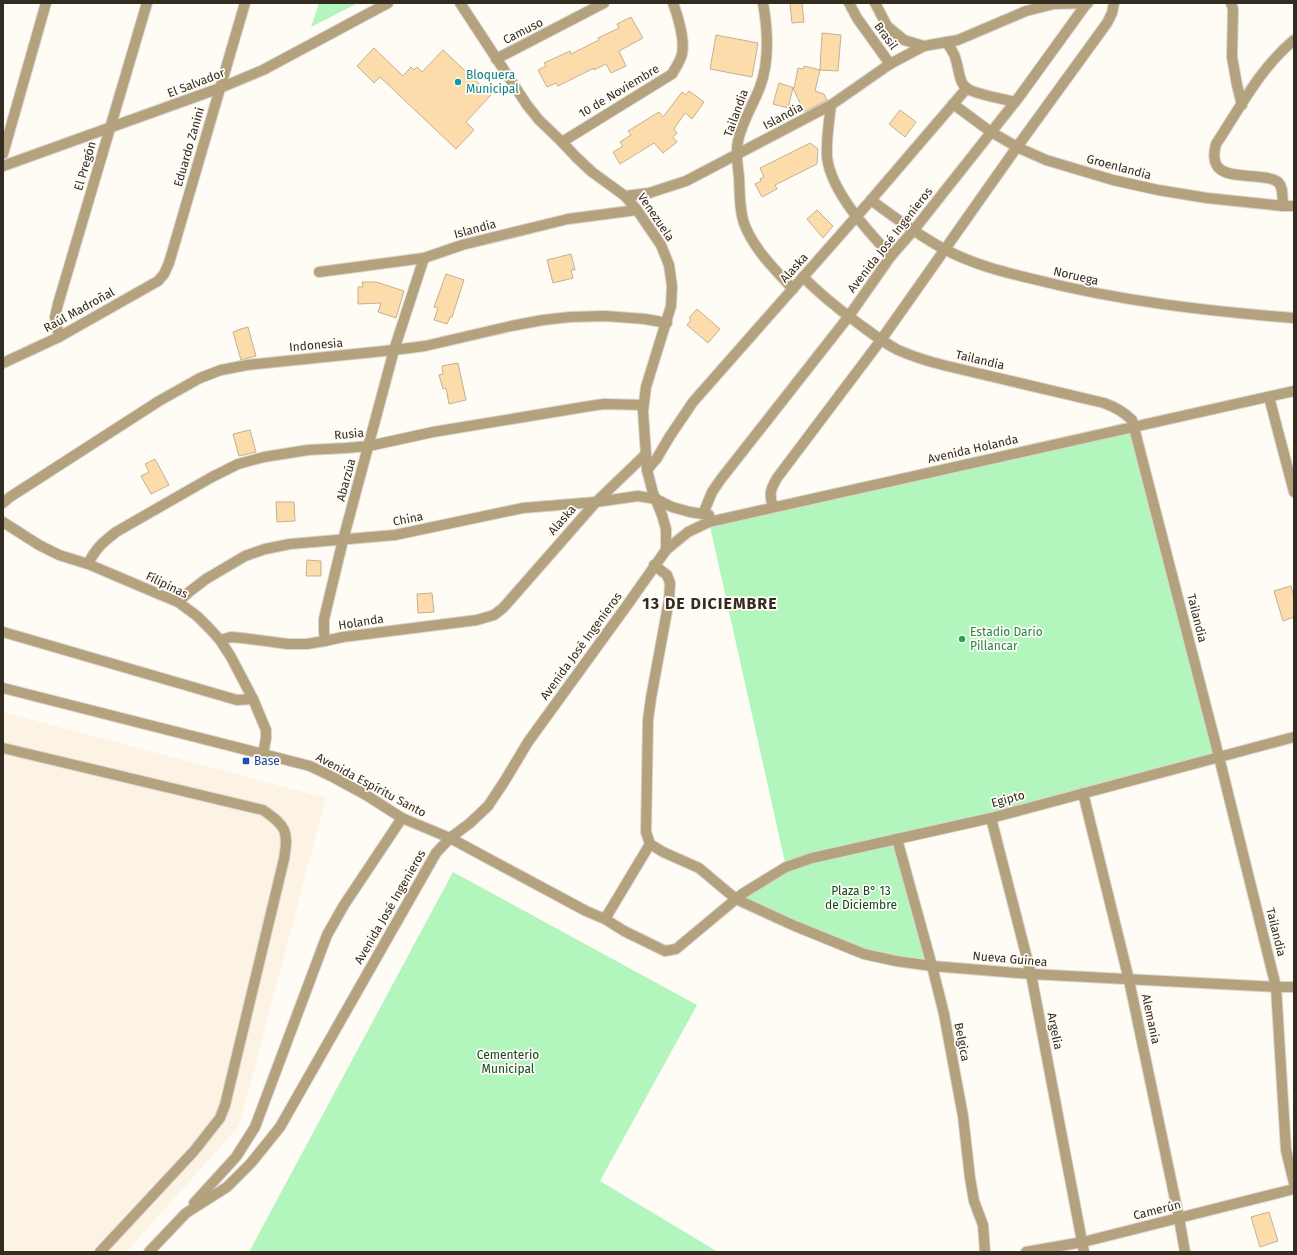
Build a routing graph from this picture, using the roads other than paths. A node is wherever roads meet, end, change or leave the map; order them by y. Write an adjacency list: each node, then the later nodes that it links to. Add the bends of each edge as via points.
1 (46, 3): 29 (street)
2 (147, 3): 25 (street, El Pregón)
3 (245, 3): 19 (street, Eduardo Zanini)
4 (388, 3): 19 (street, El Salvador, via 263,70)
5 (460, 3): 17 (street, Venezuela)
6 (604, 3): 17 (street, Camuso)
7 (673, 3): 27 (street, 10 de Noviembre, via 683,52 672,74)
8 (763, 3): 30 (street, Tailandia, via 768,45 765,67 760,86 742,128)
9 (850, 3): 18 (street, Brasil, via 857,18)
10 (875, 3): 16 (street, via 887,26 904,40)
11 (1088, 3): 15 (street, via 1054,4 1026,11 958,40); 21 (street, Avenida José Ingenieros)
12 (1114, 3): 28 (street, via 1107,22)
13 (1231, 3): 23 (street, via 1232,57)
14 (1294, 40): 23 (street, via 1266,68)
15 (946, 42): 16 (street); 20 (street, via 954,53 960,77)
16 (924, 46): 18 (street, Islandia)
17 (496, 59): 27 (street, Venezuela, via 527,105)
18 (890, 64): 24 (street, Islandia)
19 (220, 88): 25 (street, El Salvador); 43 (street, Eduardo Zanini)
20 (966, 88): 21 (street); 22 (street, Alaska)
21 (1015, 102): 26 (street, Avenida José Ingenieros)
22 (953, 104): 26 (street, Groenlandia); 33 (street, Alaska)
23 (1242, 104): 34 (street, via 1216,144 1214,163 1218,169 1226,172 1270,178 1278,182 1282,190)
24 (831, 105): 30 (street, Islandia); 37 (street, via 828,157 838,188)
25 (110, 128): 31 (street, El Salvador); 49 (street, El Pregón, via 58,304 56,317)
26 (991, 132): 28 (street, Groenlandia); 38 (street, Avenida José Ingenieros)
27 (562, 142): 32 (street, Venezuela, via 592,172)
28 (1017, 147): 34 (street, Groenlandia, via 1046,160 1158,190); 39 (street)
29 (3, 154)
30 (737, 154): 32 (street, Islandia, via 686,181 649,193); 45 (street, Tailandia, via 745,225 754,243)
31 (3, 166)
32 (626, 196): 36 (street, Venezuela)
33 (871, 200): 37 (street, Alaska); 38 (street, Noruega)
34 (1283, 206): 35 (street, Groenlandia)
35 (1294, 206)
36 (637, 210): 41 (street, Islandia, via 568,219 462,245); 48 (street, Venezuela, via 661,245 669,265 672,286)
37 (857, 217): 40 (street); 44 (street, Alaska)
38 (913, 231): 39 (street, Noruega); 40 (street, Avenida José Ingenieros)
39 (944, 249): 47 (street, Noruega, via 1007,273 1098,294 1214,311); 50 (street)
40 (891, 256): 46 (street, Avenida José Ingenieros)
41 (424, 258): 42 (street, Islandia); 51 (street, Abarzúa)
42 (319, 272)
43 (164, 274): 49 (street, Raúl Madroñal, via 158,281)
44 (803, 277): 45 (street, Alaska); 46 (street, Tailandia)
45 (792, 289): 59 (street, Alaska, via 693,402)
46 (849, 316): 50 (street, Tailandia); 65 (street, Avenida José Ingenieros, via 712,492)
47 (1294, 318)
48 (667, 323): 51 (street, Indonesia, via 605,316 570,317 542,320 425,346); 55 (street, Venezuela, via 646,387)
49 (59, 337): 52 (street, Raúl Madroñal)
50 (880, 340): 56 (street, Tailandia, via 923,360 1117,407 1125,412); 64 (street, via 777,478 770,496)
51 (394, 350): 57 (street, Abarzúa); 63 (street, Indonesia, via 247,365 221,370 200,378)
52 (3, 363)
53 (1294, 391): 54 (street, Avenida Holanda)
54 (1269, 397): 56 (street, Avenida Holanda); 60 (street)
55 (643, 405): 57 (street, Rusia, via 590,406 433,432); 58 (street, Venezuela)
56 (1134, 426): 64 (street, Avenida Holanda); 82 (street, Tailandia)
57 (368, 446): 68 (street, Abarzúa); 70 (street, Rusia, via 308,450 238,464 116,532 93,553)
58 (646, 454): 59 (street, Venezuela); 62 (street, Alaska)
59 (647, 470): 61 (street, Venezuela)
60 (1294, 492)
61 (656, 499): 62 (street, China, via 638,496); 65 (street, China, via 672,507); 69 (street, Venezuela, via 666,529)
62 (596, 502): 68 (street, China, via 523,508 396,535); 73 (street, Alaska)
63 (3, 503)
64 (773, 507): 66 (street, Avenida Holanda)
65 (703, 514): 66 (street, China)
66 (727, 518): 69 (street, Avenida Holanda, via 709,522 688,532)
67 (3, 522): 70 (street, Filipinas, via 59,555)
68 (343, 540): 72 (street, China, via 290,544 245,556 206,579); 76 (street, Abarzúa, via 324,619)
69 (666, 550): 71 (street, Avenida José Ingenieros)
70 (88, 564): 72 (street, Filipinas)
71 (654, 566): 86 (street, Avenida José Ingenieros, via 528,742 488,806); 88 (street, via 667,575 670,583 648,720 646,832)
72 (178, 602): 75 (street, Filipinas)
73 (503, 608): 76 (street, Holanda, via 494,615 477,620)
74 (3, 632): 78 (street, via 237,700)
75 (220, 640): 76 (street, Holanda, via 231,637 288,644); 78 (street, Filipinas)
76 (325, 641)
77 (3, 688): 81 (street, Avenida Espíritu Santo)
78 (254, 699): 81 (street, Filipinas, via 266,730)
79 (1294, 737): 82 (street, Egipto)
80 (3, 748): 101 (street, via 263,810 276,819 284,829 287,842 227,1098 220,1118 194,1151)
81 (262, 754): 84 (street, Avenida Espíritu Santo, via 310,766 366,795)
82 (1218, 757): 83 (street, Egipto); 95 (street, Tailandia)
83 (1083, 793): 85 (street, Egipto); 93 (street, Alemania)
84 (402, 818): 86 (street, Avenida Espíritu Santo); 98 (street, via 327,935 254,1128 236,1157)
85 (991, 818): 87 (street, Egipto); 92 (street, Argelia)
86 (450, 838): 90 (street, Avenida Espíritu Santo); 98 (street, Avenida José Ingenieros, via 436,853 280,1127 251,1163 227,1187)
87 (897, 839): 89 (street, Egipto, via 812,858 786,867); 91 (street, Belgica)
88 (650, 844): 89 (street, Nueva Guinea, via 698,868); 90 (street)
89 (736, 899): 90 (street, Avenida Espíritu Santo, via 676,949 665,951); 91 (street, Nueva Guinea, via 864,954)
90 (605, 919)
91 (932, 966): 92 (street, Nueva Guinea); 103 (street, Belgica, via 944,1014 963,1116 970,1178 974,1201 983,1225)
92 (1031, 974): 93 (street, Nueva Guinea); 100 (street, Argelia)
93 (1129, 980): 95 (street, Nueva Guinea); 99 (street, Alemania)
94 (1294, 987): 95 (street, Nueva Guinea)
95 (1276, 988): 96 (street, Tailandia, via 1286,1150)
96 (1294, 1183)
97 (1294, 1189): 99 (street, Camerún)
98 (186, 1213): 102 (street, Avenida José Ingenieros)
99 (1179, 1218): 100 (street, Camerún); 105 (street, Alemania)
100 (1083, 1247): 104 (street, Camerún)
101 (100, 1252)
102 (149, 1252)
103 (985, 1252)
104 (1026, 1252)
105 (1185, 1252)

